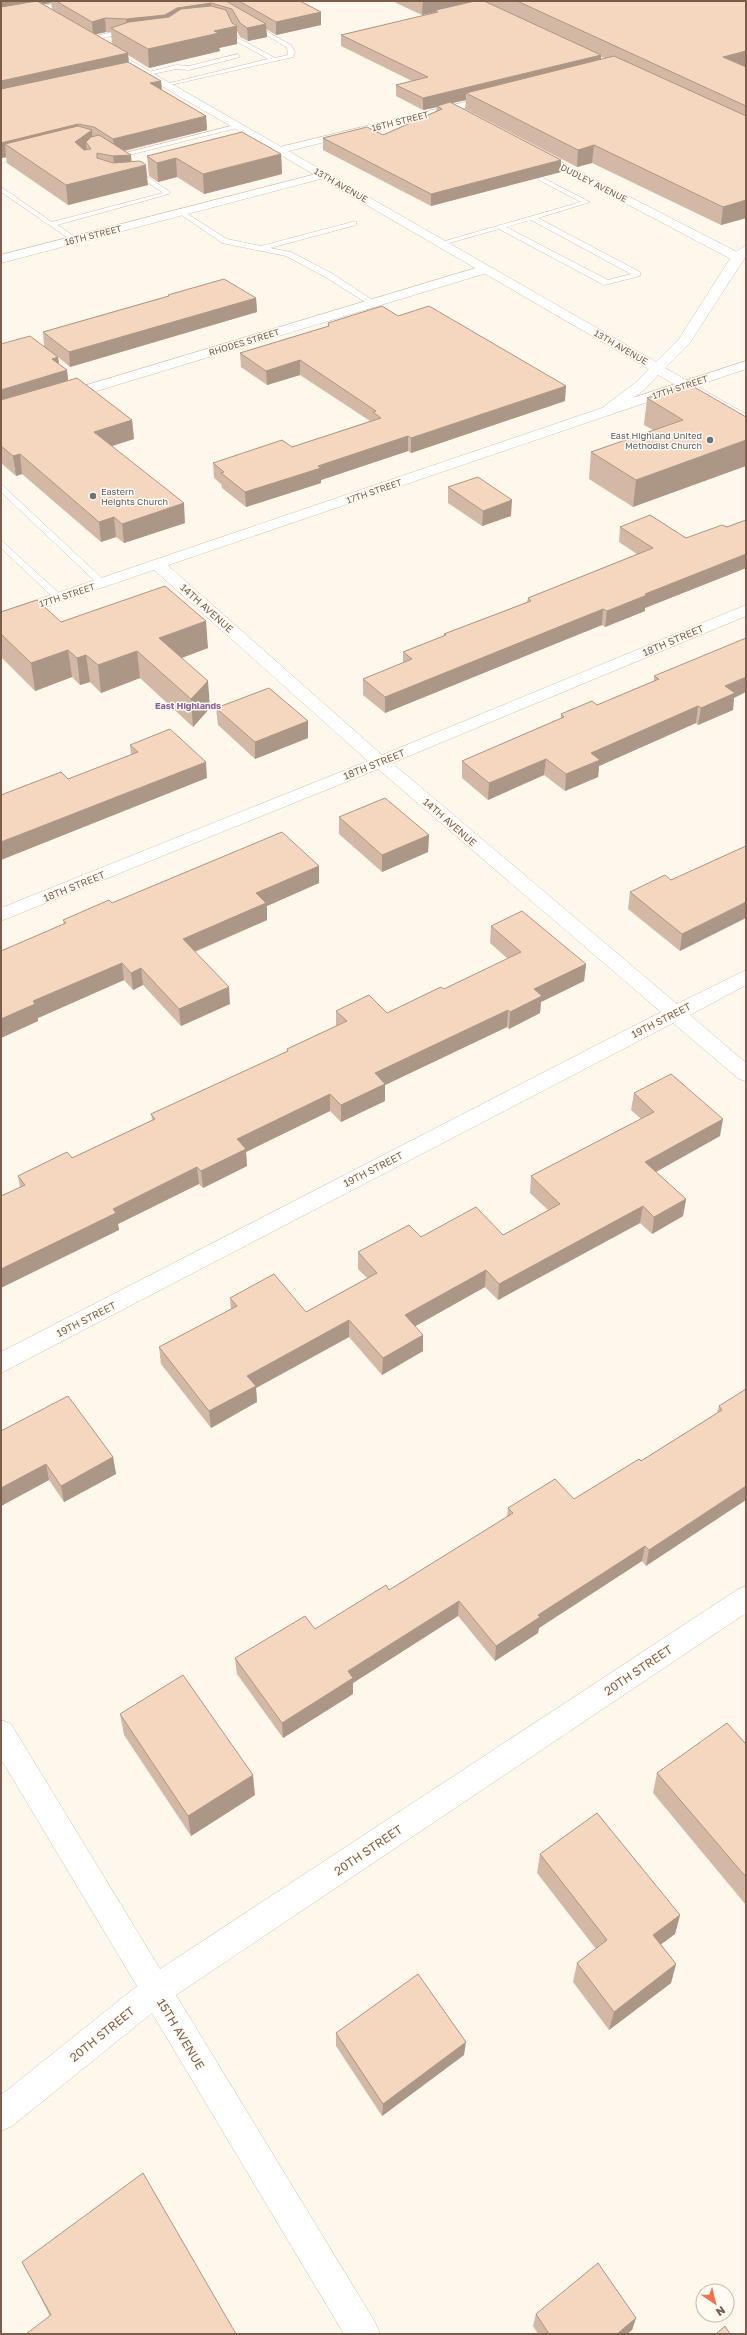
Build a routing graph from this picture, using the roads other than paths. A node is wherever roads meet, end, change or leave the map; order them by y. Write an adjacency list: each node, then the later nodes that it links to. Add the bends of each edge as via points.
1 (24, 1): 3 (street)
2 (83, 1): 3 (street)
3 (38, 9): 4 (street); 5 (street)
4 (1, 17)
5 (57, 20)
6 (242, 20): 14 (lane, via 292,50 291,56)
7 (222, 22): 14 (lane, via 232,28 236,38 273,58)
8 (76, 31): 11 (street, 13TH AVENUE)
9 (136, 35): 10 (lane)
10 (128, 36): 11 (lane, via 112,34); 12 (lane)
11 (88, 39): 12 (street, 13TH AVENUE)
12 (100, 46): 15 (street, 13TH AVENUE)
13 (238, 56): 15 (lane, via 189,68)
14 (268, 62): 17 (lane)
15 (145, 71): 16 (street); 17 (street, 13TH AVENUE)
16 (125, 72)
17 (168, 85): 21 (street, 13TH AVENUE)
18 (505, 95): 19 (street, 16TH STREET)
19 (451, 108): 20 (street); 25 (street, 16TH STREET)
20 (465, 116)
21 (239, 126): 22 (street, 13TH AVENUE); 27 (lane)
22 (267, 142): 23 (lane); 25 (street, 13TH AVENUE)
23 (252, 146)
24 (528, 148): 42 (street, DUDLEY AVENUE)
25 (280, 150): 30 (street, 13TH AVENUE)
26 (30, 154): 28 (lane)
27 (113, 157)
28 (1, 161)
29 (126, 165): 36 (lane, via 167,192 166,194)
30 (324, 175): 33 (street, 16TH STREET); 39 (street, 13TH AVENUE)
31 (541, 179): 34 (lane, via 587,202)
32 (1, 189): 36 (lane)
33 (181, 212): 38 (street, 16TH STREET); 40 (lane, via 225,241)
34 (532, 218): 37 (lane); 49 (lane, via 637,274 607,283)
35 (353, 223): 40 (lane)
36 (51, 224): 38 (lane)
37 (501, 227): 39 (lane); 43 (lane)
38 (74, 240): 44 (street, 16TH STREET)
39 (442, 243): 47 (street, 13TH AVENUE)
40 (261, 248): 50 (lane, via 288,254)
41 (565, 253): 43 (lane)
42 (741, 253): 52 (street, via 684,341)
43 (556, 256): 46 (lane)
44 (1, 259)
45 (580, 261): 46 (lane)
46 (572, 264): 49 (lane)
47 (486, 269): 50 (street, RHODES STREET); 52 (street, 13TH AVENUE)
48 (594, 270): 49 (lane)
49 (586, 272)
50 (373, 303): 54 (street, RHODES STREET)
51 (746, 365): 53 (street, 17TH STREET)
52 (658, 368): 53 (street, 13TH AVENUE); 55 (street, 13TH AVENUE, via 640,386)
53 (686, 384): 55 (street, 17TH STREET); 56 (street, 13TH AVENUE)
54 (47, 402)
55 (607, 411): 61 (street, 17TH STREET)
56 (746, 420)
57 (1, 487): 58 (lane)
58 (13, 498): 59 (lane); 62 (lane)
59 (1, 501)
60 (1, 543): 63 (lane)
61 (158, 565): 62 (street, 17TH STREET); 66 (street, 14TH AVENUE)
62 (102, 583): 63 (street, 17TH STREET)
63 (59, 598): 65 (street, 17TH STREET)
64 (746, 610): 66 (street, 18TH STREET)
65 (1, 617)
66 (380, 762): 67 (street, 18TH STREET); 69 (street, 14TH AVENUE)
67 (1, 915)
68 (746, 977): 69 (street, 19TH STREET)
69 (673, 1013): 70 (street, 14TH AVENUE); 71 (street, 19TH STREET)
70 (746, 1074)
71 (1, 1363)
72 (746, 1598): 74 (street, 20TH STREET)
73 (1, 1733): 74 (street, 15TH AVENUE)
74 (155, 1992): 75 (street, 20TH STREET); 76 (street, 15TH AVENUE)
75 (1, 2115)
76 (363, 2334)

